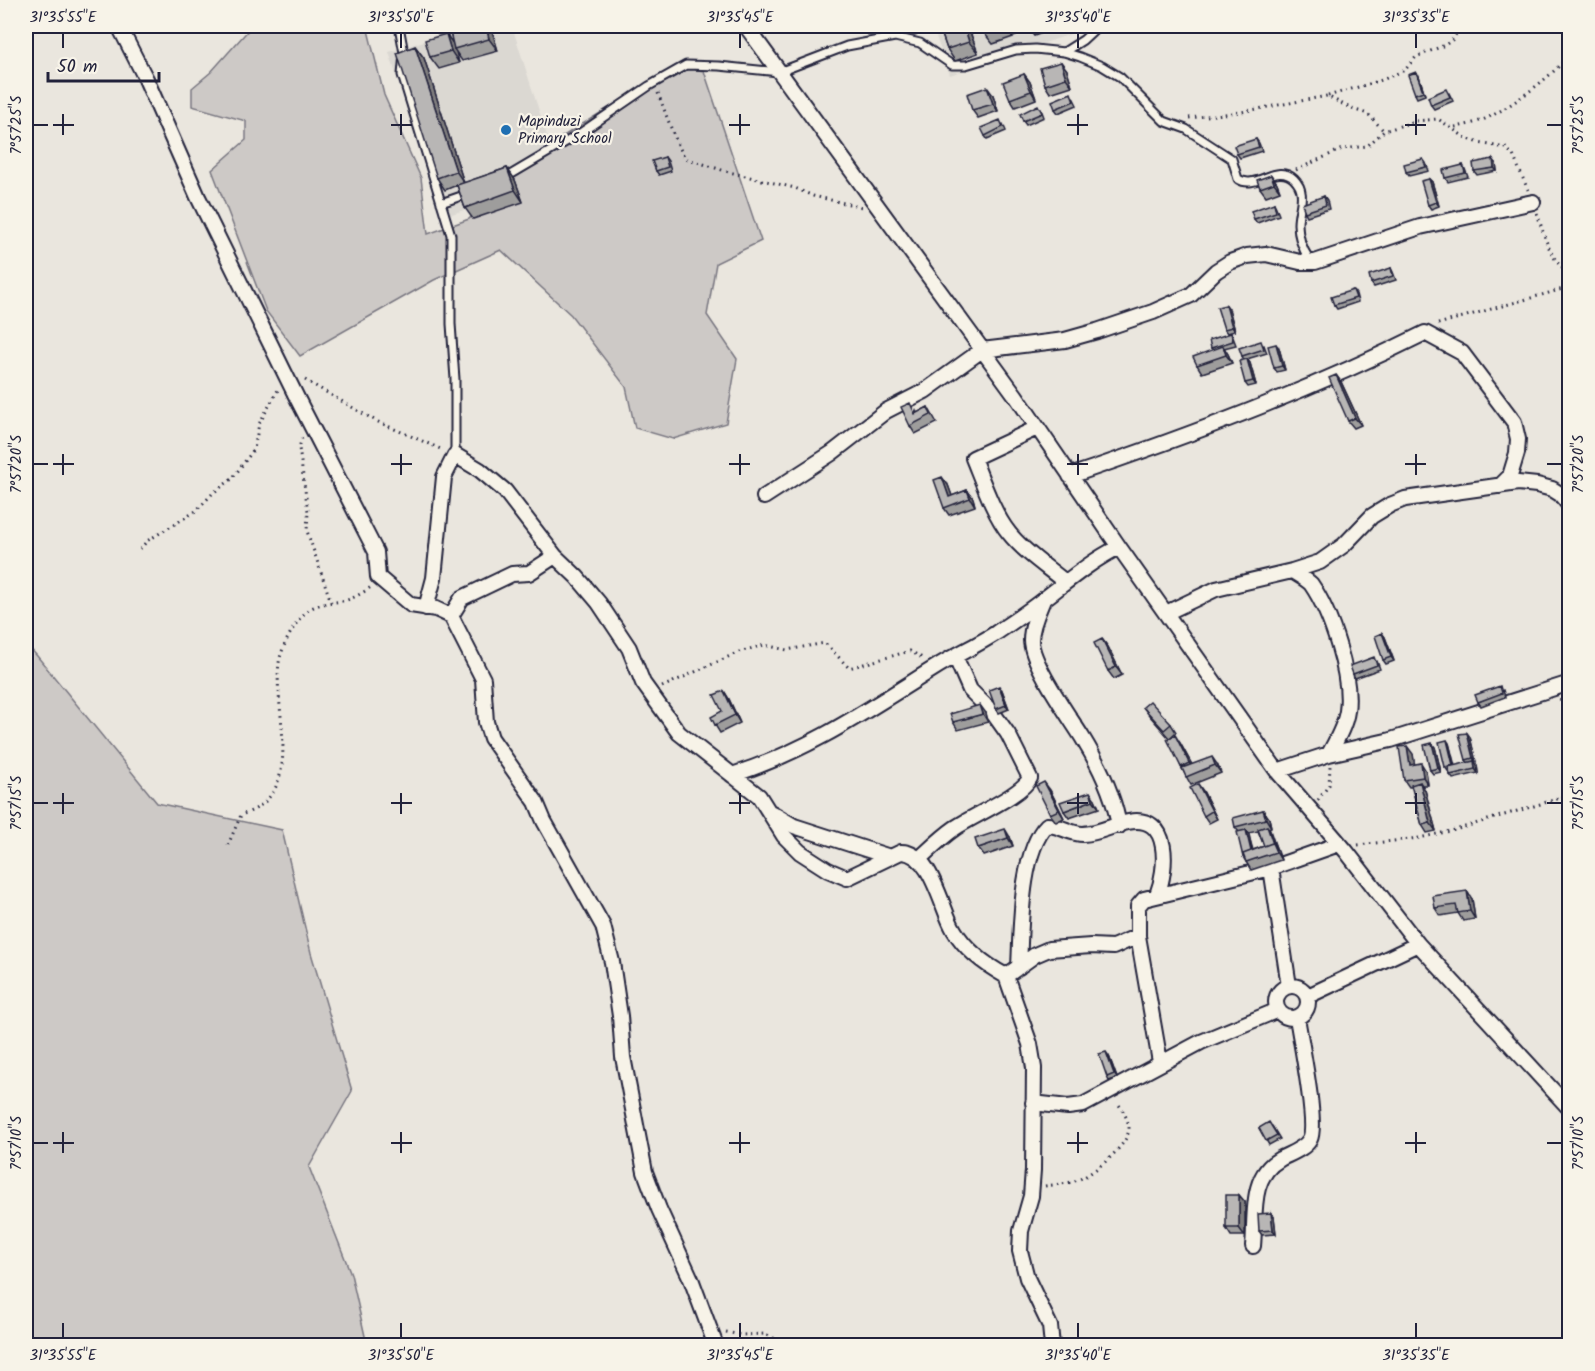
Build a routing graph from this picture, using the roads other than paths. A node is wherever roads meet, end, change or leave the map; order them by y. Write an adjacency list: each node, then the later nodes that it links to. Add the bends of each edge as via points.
1 (119, 26): 24 (street, via 198,197 376,552 378,577 411,605)
2 (399, 26): 10 (lane, via 404,53 402,75)
3 (746, 26): 6 (street)
4 (1098, 26): 5 (lane)
5 (1064, 52): 6 (lane, via 1016,50 966,65 952,65 920,43 895,37 847,46); 11 (lane, via 1120,77 1164,121 1186,129 1232,159 1241,182 1256,182 1273,174 1292,177 1302,197 1299,240 1309,259)
6 (779, 72): 7 (lane, via 686,65); 12 (street)
7 (502, 179)
8 (472, 192): 10 (lane)
9 (1533, 202): 11 (street, via 1437,222)
10 (441, 203): 14 (lane, via 451,235)
11 (1315, 262): 12 (street, via 1266,254 1247,256 1216,271 1191,295 1153,312 1065,339)
12 (982, 351): 13 (street); 17 (street, via 925,391 886,411 832,453)
13 (1038, 428): 15 (street); 22 (street, via 973,458 1007,531)
14 (455, 455): 20 (street, via 505,491); 24 (street, via 444,477 434,578)
15 (1070, 476): 16 (street, via 1262,405 1425,333 1462,353 1514,422 1517,453 1510,476); 19 (street)
16 (1500, 486): 18 (street, via 1537,485 1560,494); 21 (street, via 1390,505 1372,516 1334,553)
17 (764, 497)
18 (1569, 506)
19 (1119, 547): 22 (street); 25 (street)
20 (555, 556): 26 (street, via 529,573 512,574 462,598); 31 (street, via 618,629 650,693 679,734)
21 (1292, 571): 25 (street, via 1216,589); 29 (street, via 1310,582 1326,612 1347,683 1347,711)
22 (1065, 582): 23 (street)
23 (1043, 600): 27 (street); 33 (street, via 1031,641 1035,655 1112,795)
24 (426, 608): 26 (street)
25 (1166, 613): 30 (street)
26 (451, 616): 51 (street, via 483,678 491,738 536,802 603,926 645,1172)
27 (951, 658): 31 (street, via 834,732); 36 (street, via 970,690 1008,734 1030,778 1008,797 957,826)
28 (1569, 683): 29 (street, via 1391,740)
29 (1329, 754): 30 (street)
30 (1277, 771): 34 (street)
31 (732, 775): 32 (street, via 759,796)
32 (770, 812): 35 (street, via 794,826); 35 (street, via 784,836 800,852 843,877 853,877)
33 (1119, 826): 38 (street, via 1145,822 1159,833 1163,870); 41 (street, via 1086,834 1055,825 1043,829 1026,880)
34 (1342, 847): 37 (street); 40 (street)
35 (890, 856): 36 (street, via 906,852)
36 (919, 859): 42 (street, via 960,938)
37 (1270, 868): 38 (street); 43 (street)
38 (1157, 895): 39 (street, via 1144,899 1138,906)
39 (1138, 936): 41 (street, via 1113,947 1049,949); 47 (street)
40 (1418, 945): 44 (street); 49 (street)
41 (1020, 967): 42 (street)
42 (1006, 975): 48 (street, via 1030,1044)
43 (1289, 986): 44 (street, via 1296,986); 45 (street, via 1277,996)
44 (1308, 996): 46 (street, via 1305,1011)
45 (1278, 1010): 46 (street, via 1285,1017); 47 (street)
46 (1297, 1017): 50 (street, via 1311,1137 1307,1144 1276,1161 1263,1174 1256,1200)
47 (1160, 1062): 48 (street, via 1083,1105)
48 (1033, 1103): 52 (street, via 1031,1196 1020,1251 1027,1278 1050,1326)
49 (1569, 1109)
50 (1253, 1246)
51 (716, 1346)
52 (1052, 1346)

